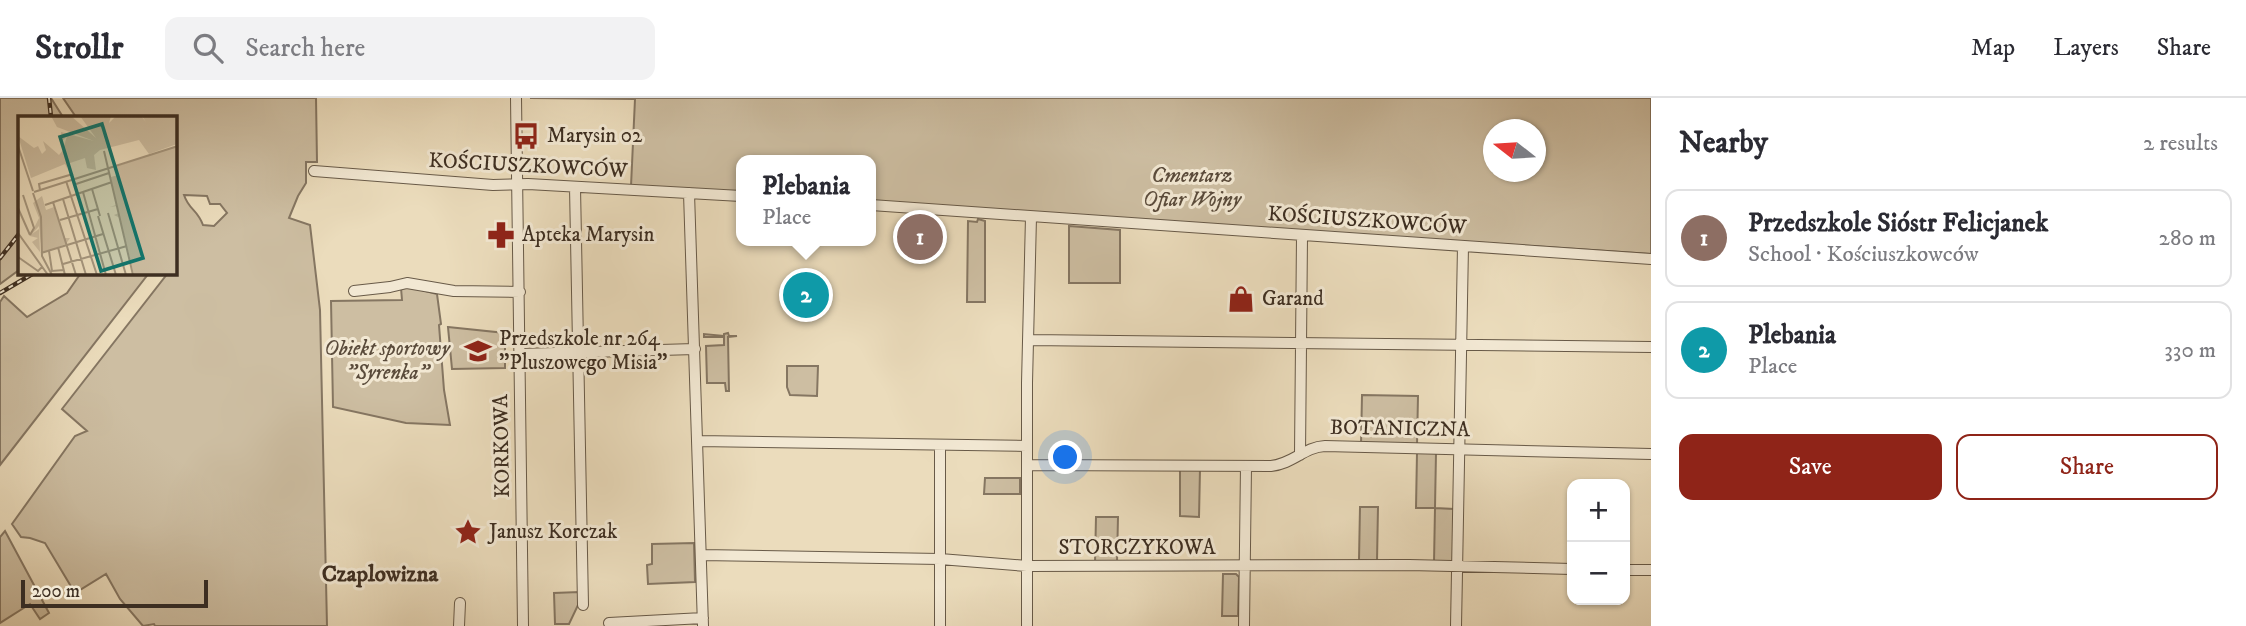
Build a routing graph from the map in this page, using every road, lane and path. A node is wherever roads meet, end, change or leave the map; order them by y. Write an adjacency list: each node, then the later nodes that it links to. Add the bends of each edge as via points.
1 (516, 98): 3 (street, KORKOWA)
2 (314, 171): 3 (street, KOŚCIUSZKOWCÓW)
3 (518, 185): 4 (street, KOŚCIUSZKOWCÓW); 13 (street, KORKOWA)
4 (575, 187): 5 (street, KOŚCIUSZKOWCÓW); 20 (street)
5 (689, 193): 6 (street, KOŚCIUSZKOWCÓW); 18 (street)
6 (736, 196)
7 (876, 205): 8 (street, KOŚCIUSZKOWCÓW)
8 (1031, 217): 9 (street, KOŚCIUSZKOWCÓW); 14 (street)
9 (1302, 236): 10 (street, KOŚCIUSZKOWCÓW); 15 (street)
10 (1463, 246): 11 (street, KOŚCIUSZKOWCÓW); 16 (street)
11 (1651, 259)
12 (354, 291): 13 (street, via 407,283 454,291)
13 (520, 292): 19 (street, KORKOWA)
14 (1029, 340): 15 (street); 23 (street)
15 (1301, 342): 16 (street); 26 (street)
16 (1460, 344): 17 (street); 24 (street)
17 (1651, 347)
18 (695, 349): 20 (street); 21 (street)
19 (520, 354): 20 (street); 42 (street, KORKOWA)
20 (578, 354): 38 (street)
21 (698, 441): 22 (street); 29 (street)
22 (940, 445): 23 (street); 30 (street)
23 (1027, 446): 27 (street)
24 (1459, 450): 25 (street, BOTANICZNA); 26 (street, BOTANICZNA, via 1325,446); 32 (street)
25 (1651, 454)
26 (1300, 455): 28 (street, BOTANICZNA, via 1286,464)
27 (1027, 465): 28 (street, BOTANICZNA); 31 (street)
28 (1246, 466): 33 (street)
29 (701, 555): 30 (street, STORCZYKOWA); 39 (street)
30 (940, 559): 31 (street, STORCZYKOWA); 43 (street)
31 (1027, 566): 33 (street, STORCZYKOWA); 44 (street)
32 (1457, 566): 33 (street, STORCZYKOWA); 34 (street, STORCZYKOWA); 46 (street)
33 (1245, 567): 45 (street)
34 (1567, 569)
35 (1630, 570): 36 (street)
36 (1651, 570)
37 (460, 603): 41 (street)
38 (583, 605)
39 (703, 622): 40 (street)
40 (609, 623)
41 (459, 626)
42 (523, 626)
43 (940, 626)
44 (1027, 626)
45 (1244, 626)
46 (1456, 626)

